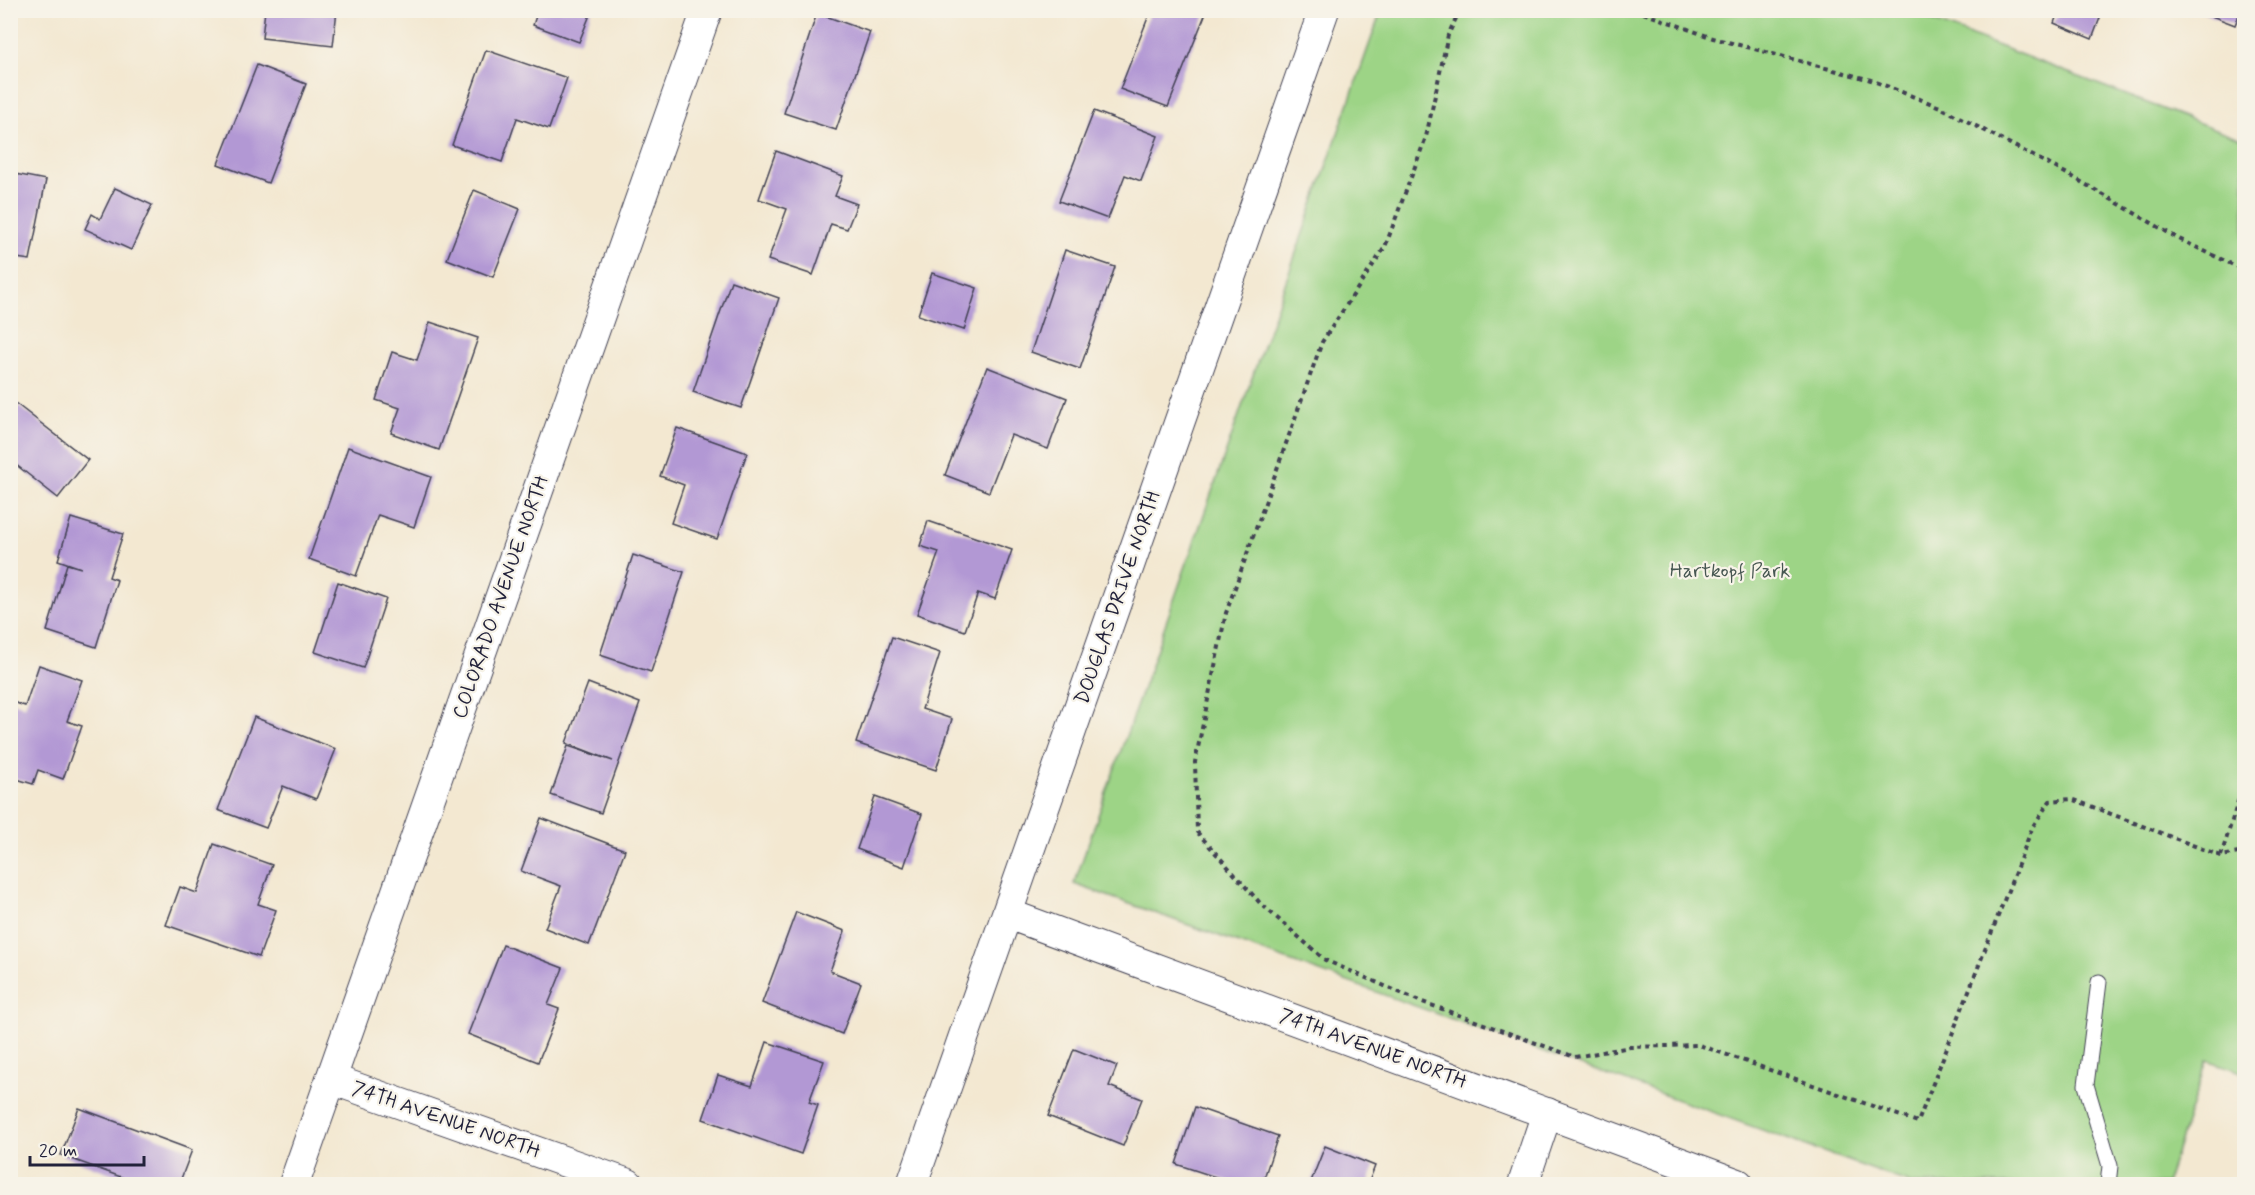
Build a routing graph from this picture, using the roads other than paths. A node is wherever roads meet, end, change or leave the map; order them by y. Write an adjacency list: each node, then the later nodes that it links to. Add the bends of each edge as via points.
1 (707, 10): 5 (street, COLORADO AVENUE NORTH)
2 (1324, 10): 3 (street, DOUGLAS DRIVE NORTH)
3 (1008, 914): 6 (street, 74TH AVENUE NORTH); 9 (street, DOUGLAS DRIVE NORTH)
4 (2099, 982): 12 (lane, via 2086,1085 2110,1166)
5 (331, 1080): 7 (street, COLORADO AVENUE NORTH); 8 (street, 74TH AVENUE NORTH)
6 (1547, 1113): 10 (street); 11 (street, 74TH AVENUE NORTH)
7 (294, 1185)
8 (628, 1185)
9 (912, 1185)
10 (1523, 1185)
11 (1738, 1185)
12 (2108, 1185)

